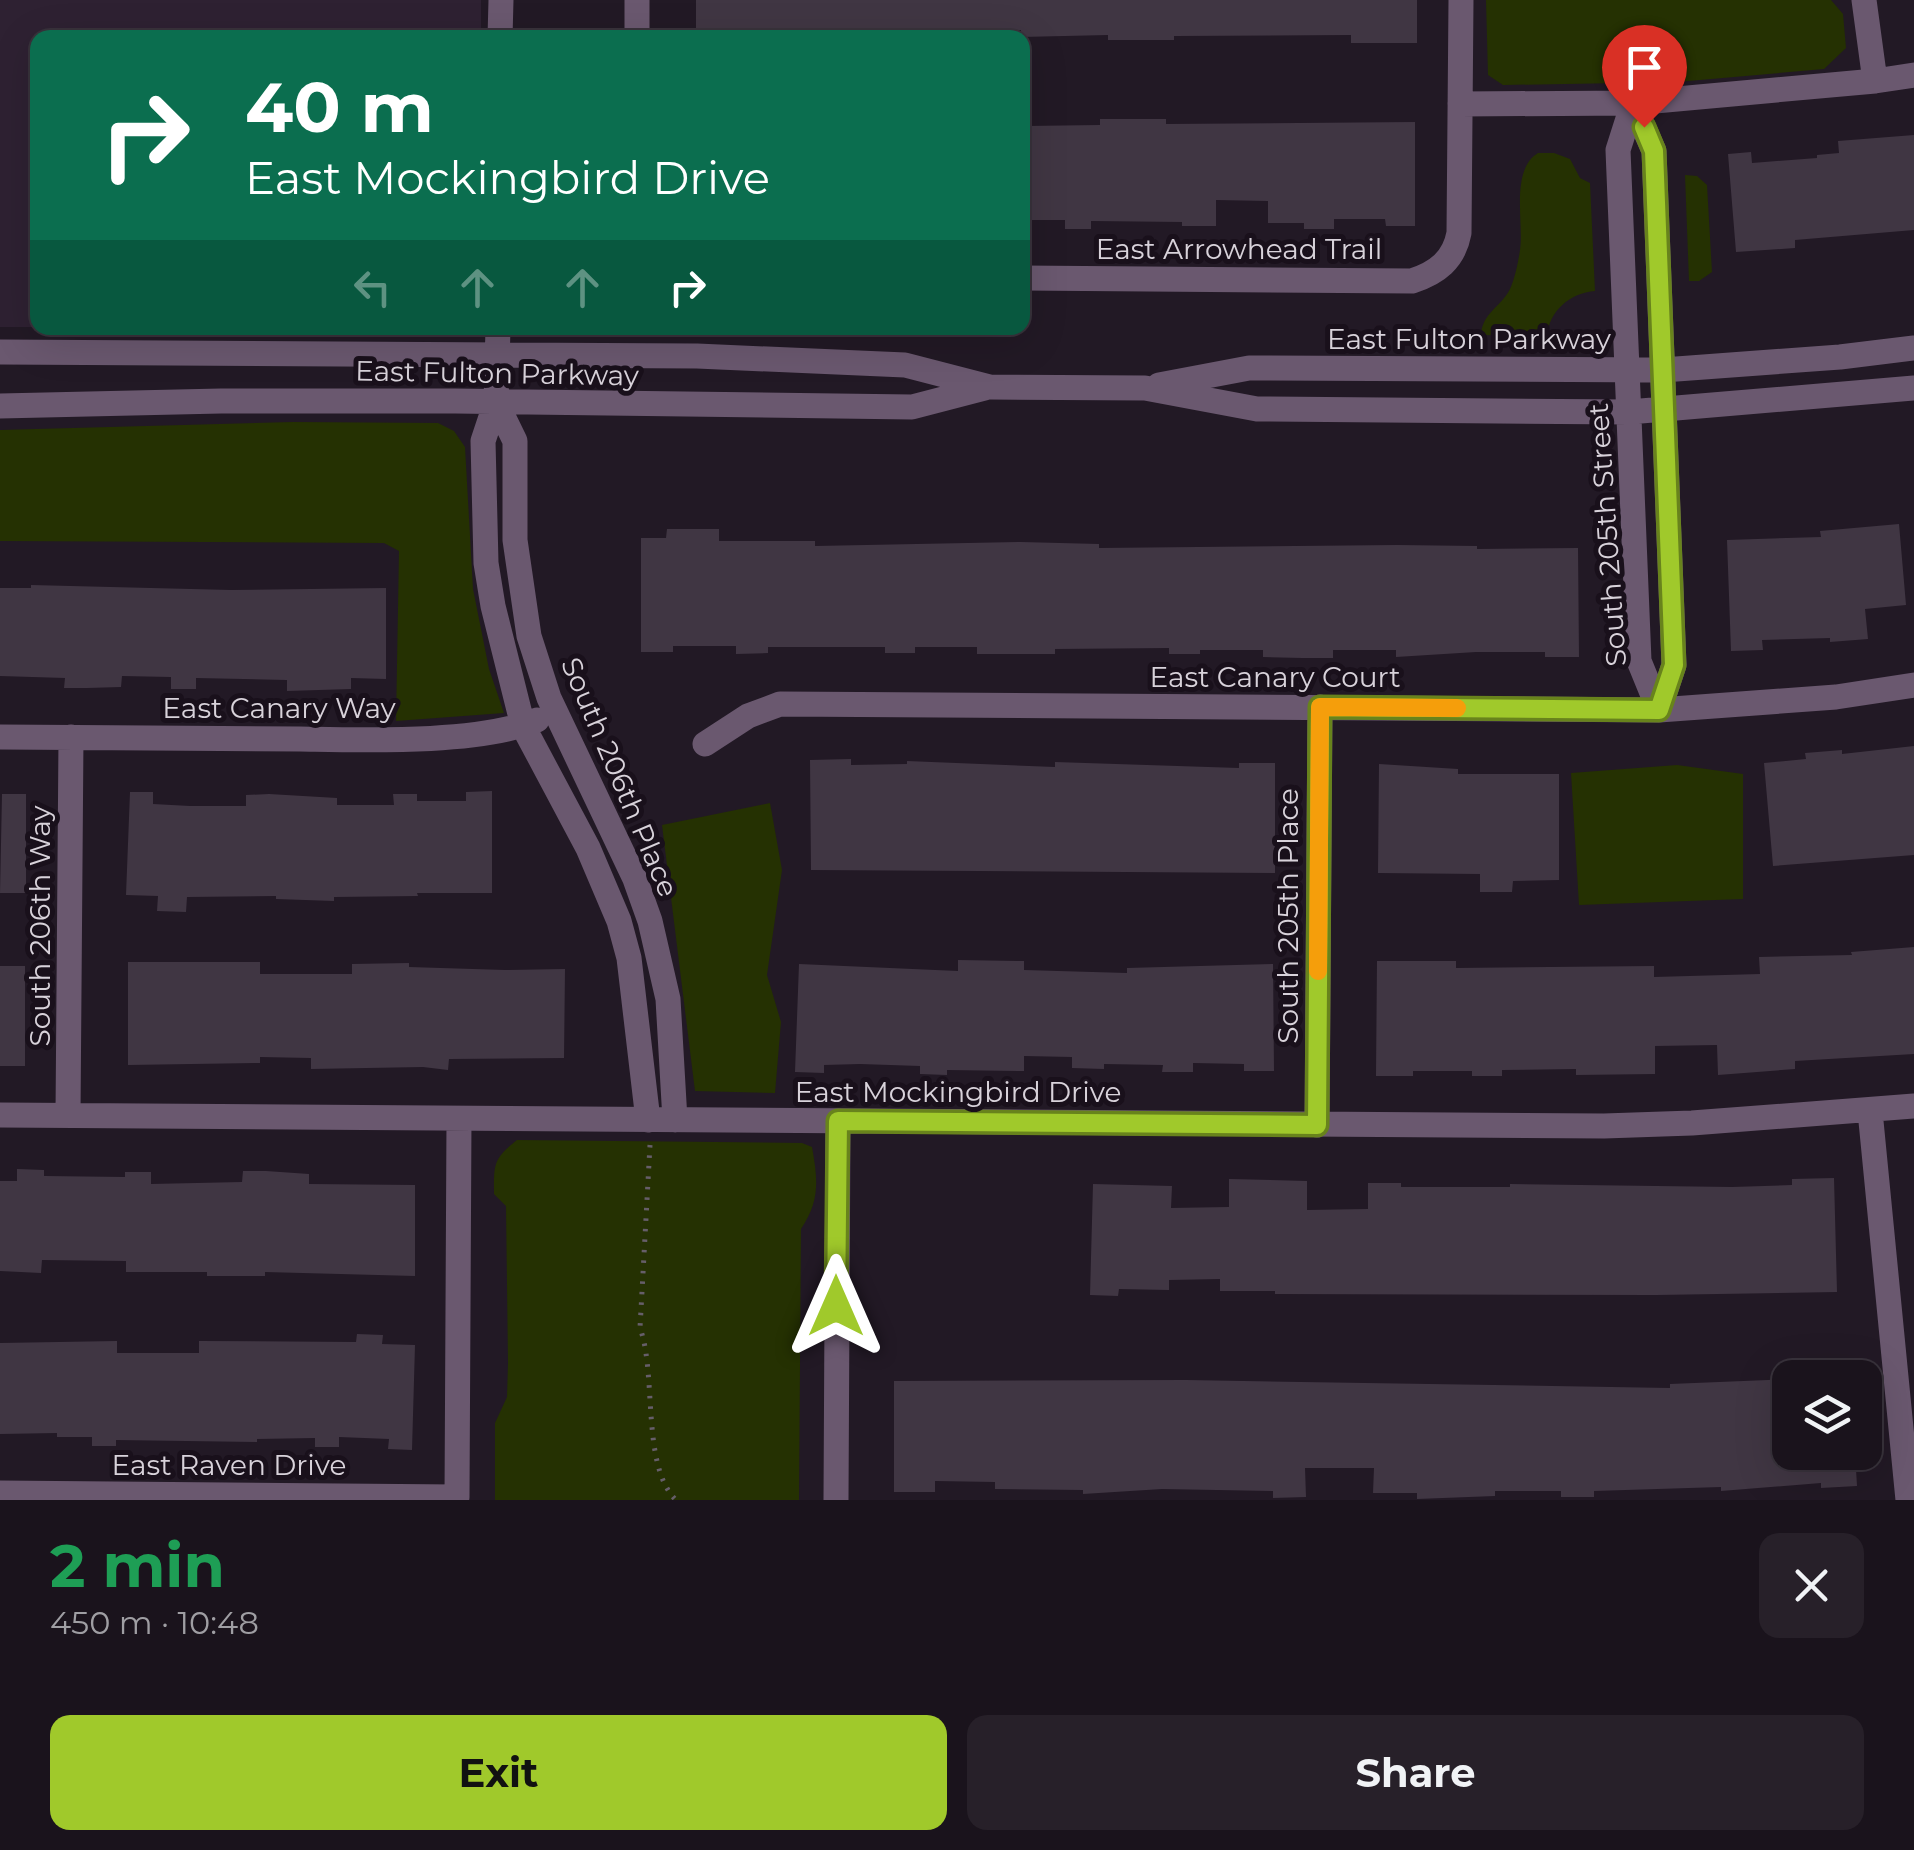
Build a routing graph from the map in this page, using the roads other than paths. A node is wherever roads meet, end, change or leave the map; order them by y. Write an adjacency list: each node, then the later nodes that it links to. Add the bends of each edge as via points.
1 (501, 0): 5 (street)
2 (637, 0): 6 (street)
3 (1460, 0): 10 (street)
4 (1864, 0): 8 (street)
5 (500, 30)
6 (637, 30)
7 (1914, 74): 8 (street)
8 (1875, 82): 9 (street)
9 (1632, 103): 10 (street); 16 (street, South 205th Street, via 1618,150); 17 (street, South 205th Street, via 1654,151)
10 (1460, 104): 11 (street, East Arrowhead Trail, via 1458,234 1449,260 1431,275 1412,281)
11 (1030, 278)
12 (497, 335): 15 (street, South 206th Place)
13 (1914, 348): 17 (street, East Fulton Parkway)
14 (0, 352): 15 (street, East Fulton Parkway)
15 (496, 355): 18 (street, East Fulton Parkway, via 905,365); 21 (street, South 206th Place)
16 (1627, 370): 17 (street, East Fulton Parkway); 19 (street, East Fulton Parkway, via 1248,368); 24 (street, South 205th Street)
17 (1664, 370): 23 (street, South 205th Street)
18 (990, 387): 19 (street, East Fulton Parkway); 21 (street, East Fulton Parkway, via 912,407)
19 (1145, 388): 24 (street, East Fulton Parkway, via 1258,409)
20 (1914, 388): 23 (street, East Fulton Parkway)
21 (496, 402): 22 (street, East Fulton Parkway); 28 (street, South 206th Place, via 514,441 515,540 526,620); 29 (street, South 206th Place, via 483,442 486,563)
22 (0, 406)
23 (1665, 410): 24 (street, East Fulton Parkway); 27 (street, South 205th Street, via 1674,665)
24 (1629, 412): 27 (street, South 205th Street, via 1640,661)
25 (1914, 684): 27 (street, East Canary Court, via 1836,698)
26 (1320, 707): 27 (street, East Canary Court); 32 (street, East Canary Court, via 780,704); 41 (street, South 205th Place)
27 (1659, 710)
28 (555, 712): 29 (street, East Canary Way); 39 (street, South 206th Place, via 650,922 668,999)
29 (523, 726): 31 (street, East Canary Way, via 382,740); 38 (street, South 206th Place, via 619,921 630,958)
30 (0, 737): 31 (street, East Canary Way)
31 (71, 738): 36 (street, South 206th Way)
32 (705, 744)
33 (1914, 1106): 34 (street, East Mockingbird Drive)
34 (1870, 1111): 41 (street, East Mockingbird Drive, via 1604,1126); 44 (street)
35 (0, 1115): 36 (street, East Mockingbird Drive)
36 (68, 1115): 37 (street, East Mockingbird Drive)
37 (460, 1119): 38 (street, East Mockingbird Drive); 42 (street, East Raven Drive, via 456,1496)
38 (648, 1120): 39 (street, East Mockingbird Drive)
39 (675, 1120): 40 (street, East Mockingbird Drive)
40 (838, 1121): 41 (street, East Mockingbird Drive); 43 (street)
41 (1317, 1125)
42 (0, 1493)
43 (836, 1500)
44 (1908, 1500)

